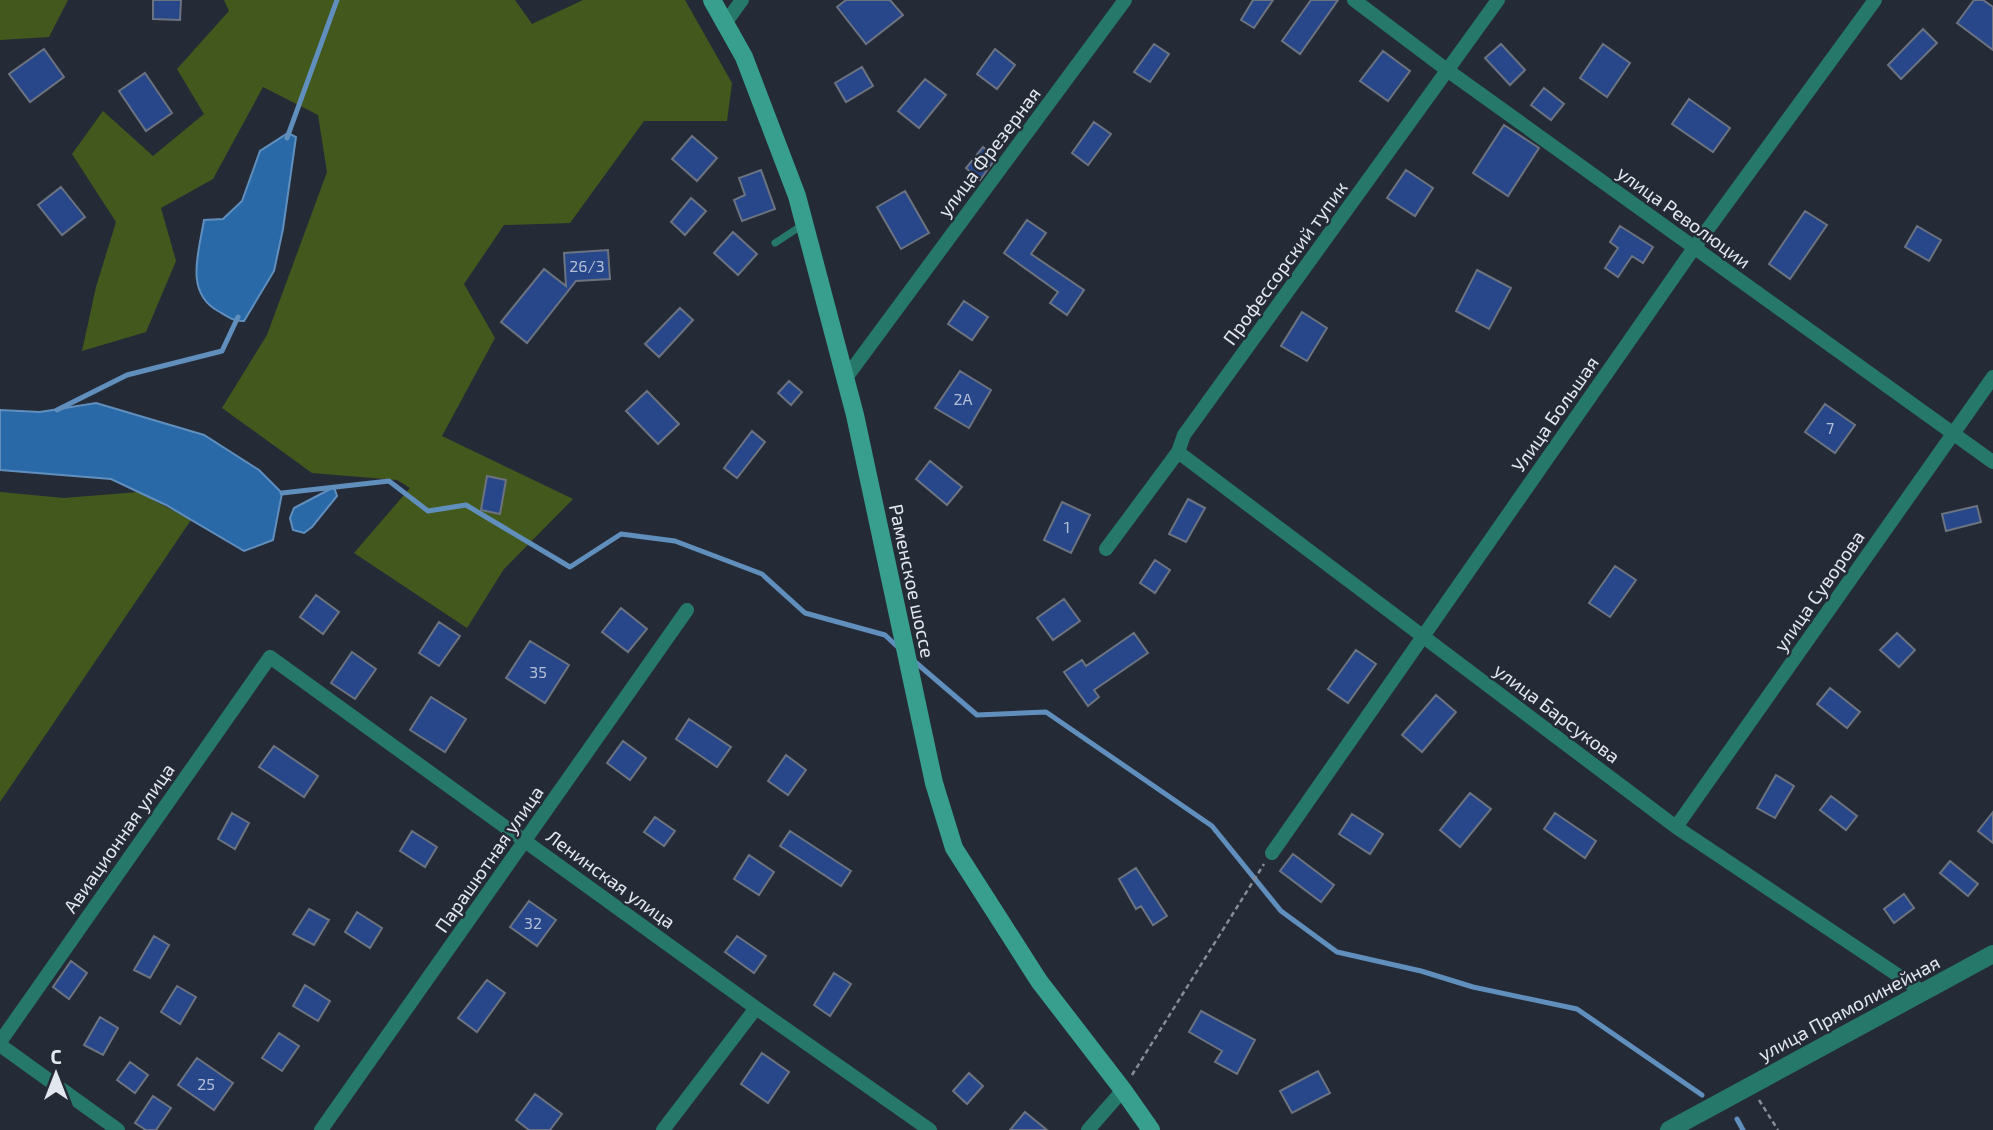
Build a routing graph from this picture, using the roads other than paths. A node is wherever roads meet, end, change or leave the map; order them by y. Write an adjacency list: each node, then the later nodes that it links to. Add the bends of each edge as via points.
1 (712, 0): 7 (main road, Раменское шоссе)
2 (742, 0): 7 (street)
3 (1125, 0): 13 (street, улица Фрезерная)
4 (1354, 0): 8 (street, улица Революции)
5 (1497, 0): 8 (street, Профессорский тупик)
6 (1875, 0): 11 (street, Улица Большая)
7 (726, 23): 9 (main road, Раменское шоссе, via 744,57)
8 (1447, 71): 11 (street, улица Революции); 15 (street, Профессорский тупик, via 1184,435)
9 (805, 224): 10 (lane); 13 (main road, Раменское шоссе)
10 (775, 243)
11 (1694, 248): 14 (street, улица Революции); 19 (street, Улица Большая)
12 (1993, 377): 14 (street, улица Суворова)
13 (845, 379): 28 (main road, Раменское шоссе, via 934,783 954,848 1039,981)
14 (1953, 433): 16 (street, улица Революции); 21 (street, улица Суворова)
15 (1178, 452): 17 (street, Профессорский тупик); 19 (street, улица Барсукова)
16 (1993, 462)
17 (1106, 549)
18 (687, 611): 22 (street, Парашютная улица)
19 (1424, 636): 21 (street, улица Барсукова); 23 (street, Улица Большая)
20 (270, 657): 22 (street, Ленинская улица); 27 (street, Авиационная улица)
21 (1676, 827): 25 (street, улица Барсукова)
22 (526, 840): 26 (street, Ленинская улица); 30 (street, Парашютная улица)
23 (1272, 853)
24 (1993, 954): 25 (street, улица Прямолинейная)
25 (1923, 992): 35 (street, улица Прямолинейная)
26 (756, 1008): 31 (street); 32 (street, Ленинская улица)
27 (0, 1043): 29 (street)
28 (1123, 1090): 33 (street); 34 (main road, Раменское шоссе)
29 (118, 1130)
30 (321, 1130)
31 (663, 1130)
32 (930, 1130)
33 (1088, 1130)
34 (1151, 1130)
35 (1669, 1130)

